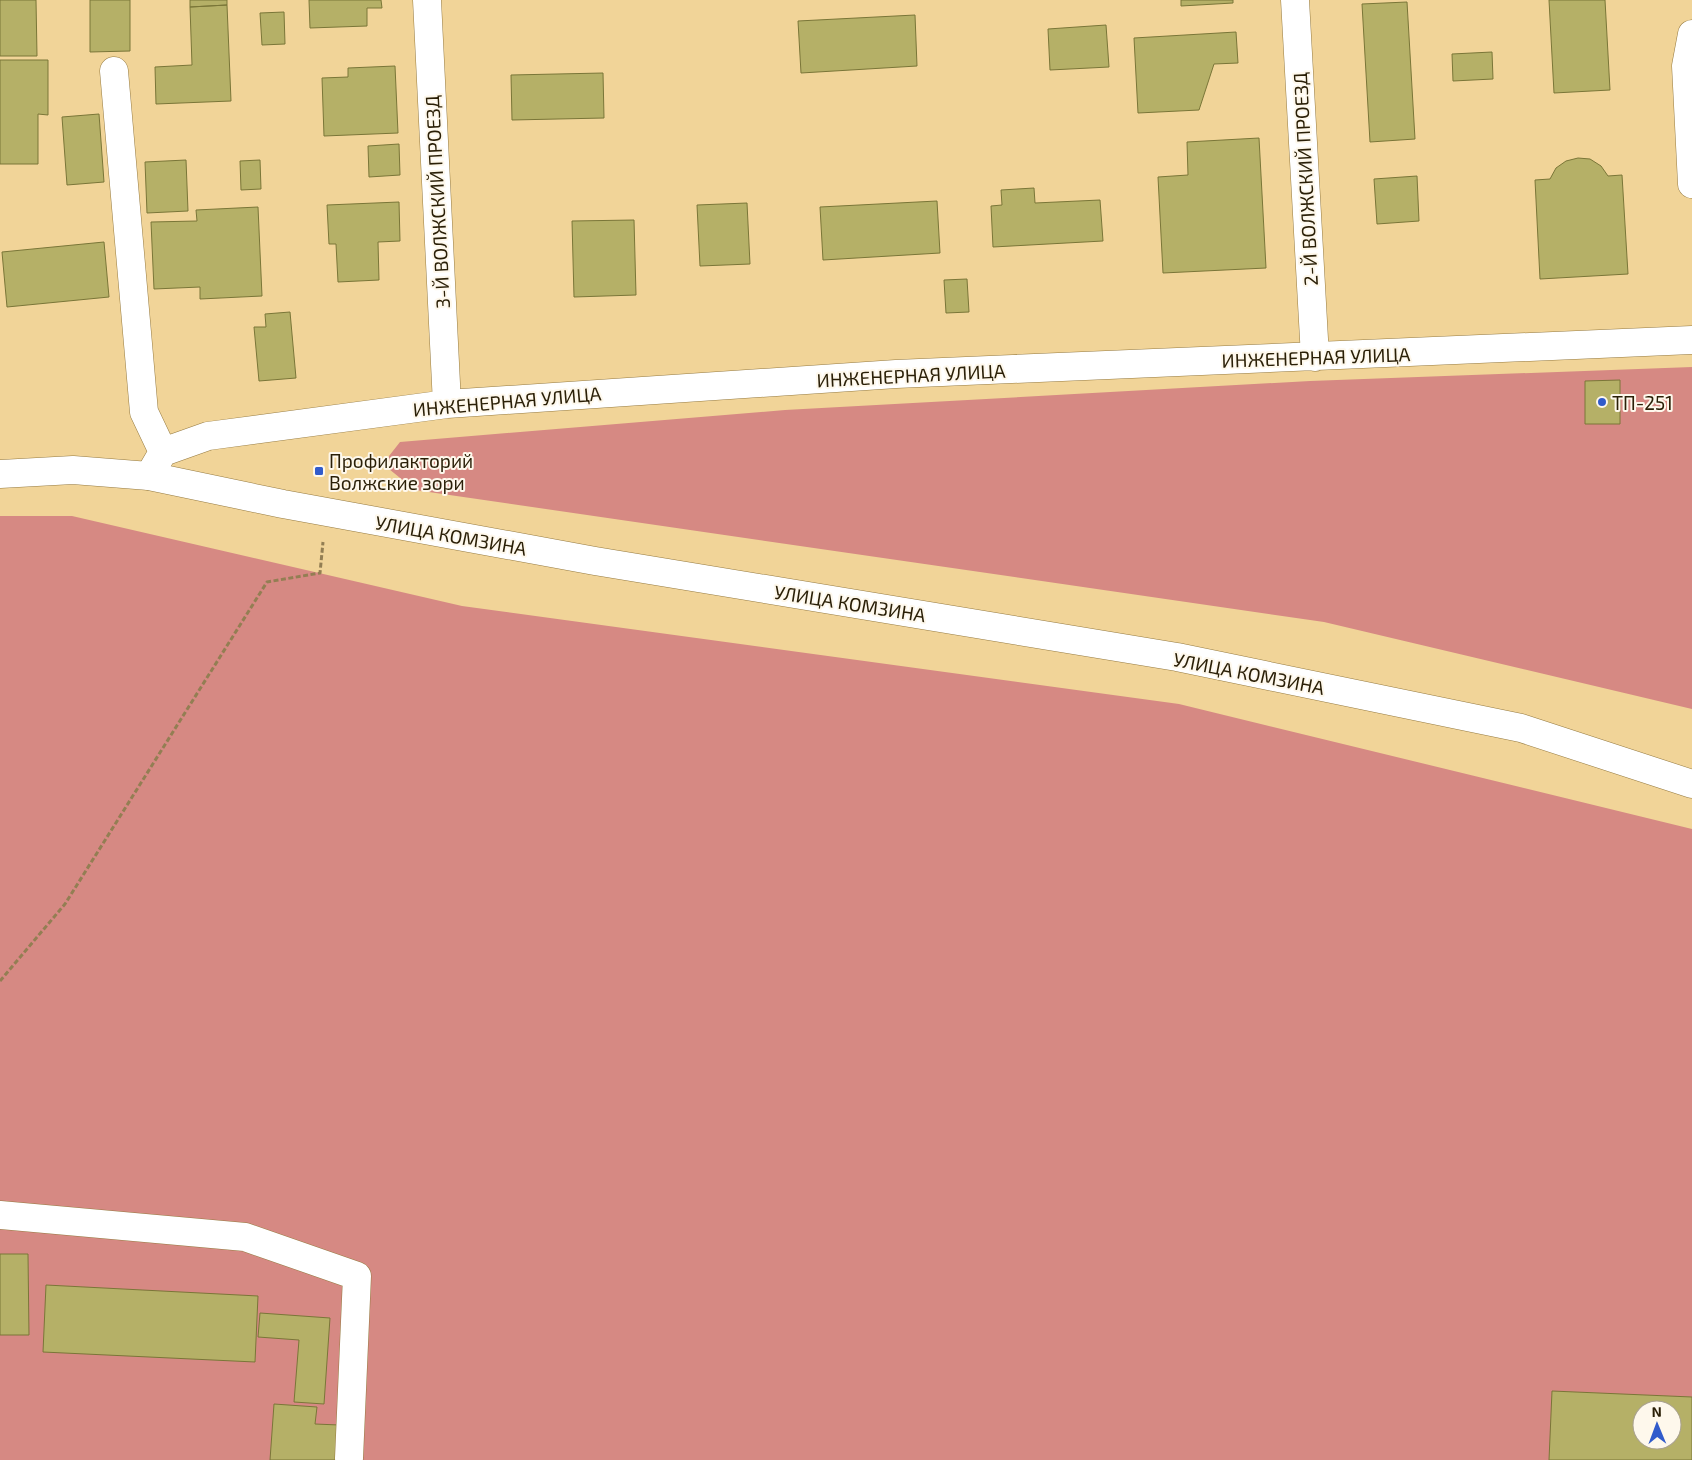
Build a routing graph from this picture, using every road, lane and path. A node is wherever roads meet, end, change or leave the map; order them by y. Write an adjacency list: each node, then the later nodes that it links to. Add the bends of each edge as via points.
1 (426, 0): 8 (street, 3-Й ВОЛЖСКИЙ ПРОЕЗД)
2 (1295, 0): 7 (street, 2-Й ВОЛЖСКИЙ ПРОЕЗД)
3 (1692, 34): 5 (street, via 1686,66)
4 (114, 71): 9 (street, via 144,412)
5 (1692, 184)
6 (1692, 340): 7 (street, ИНЖЕНЕРНАЯ УЛИЦА)
7 (1315, 357): 8 (street, ИНЖЕНЕРНАЯ УЛИЦА, via 896,374)
8 (447, 404): 9 (street, ИНЖЕНЕРНАЯ УЛИЦА, via 208,436)
9 (163, 452): 11 (street)
10 (0, 474): 11 (street, УЛИЦА КОМЗИНА, via 73,470)
11 (149, 476): 12 (street, УЛИЦА КОМЗИНА)
12 (325, 512): 13 (street, УЛИЦА КОМЗИНА, via 595,561 1187,659 1521,728); 14 (path, via 320,573 267,582 65,904)
13 (1692, 784)
14 (0, 981)
15 (0, 1215): 16 (street, via 245,1238 357,1276)
16 (349, 1458)

